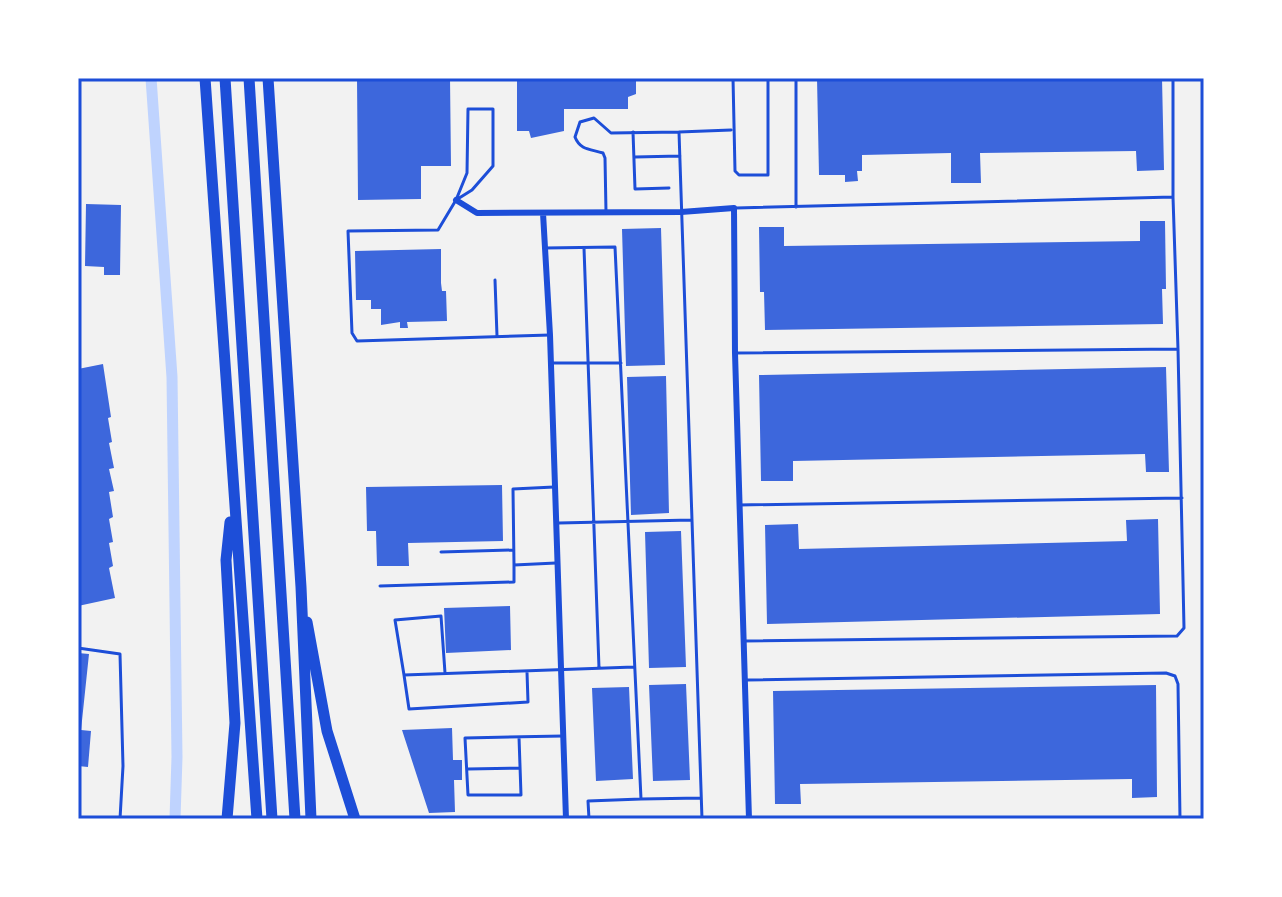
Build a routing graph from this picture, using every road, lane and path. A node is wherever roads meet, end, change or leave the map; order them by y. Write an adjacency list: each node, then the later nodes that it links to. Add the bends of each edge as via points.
1 (205, 78): 32 (highway)
2 (225, 78): 64 (highway)
3 (249, 78): 65 (highway)
4 (268, 78): 45 (highway)
5 (733, 78): 9 (lane)
6 (768, 78): 9 (lane, via 768,175 735,171)
7 (796, 78): 17 (lane)
8 (1173, 78): 15 (lane)
9 (733, 130): 11 (lane)
10 (633, 132): 11 (lane); 13 (lane); 19 (lane, via 611,133 594,118 576,128 577,144 605,158)
11 (679, 132): 12 (lane)
12 (680, 156): 13 (lane); 20 (lane)
13 (634, 157): 14 (lane, via 635,189)
14 (669, 188)
15 (1173, 197): 17 (lane); 27 (lane)
16 (456, 200): 16 (lane, via 493,166 493,109 468,109 467,173); 21 (street, via 477,213); 26 (lane, via 438,230 348,231 352,333 357,341)
17 (796, 207): 18 (lane)
18 (734, 208): 20 (street); 28 (street)
19 (606, 212): 20 (street); 21 (street)
20 (681, 212): 36 (lane)
21 (543, 213): 23 (street)
22 (584, 247): 23 (lane); 30 (lane); 31 (lane, via 615,247)
23 (545, 248): 25 (street)
24 (495, 280): 26 (lane)
25 (550, 335): 26 (lane); 29 (street)
26 (497, 336)
27 (1178, 349): 28 (lane); 34 (lane)
28 (735, 353): 35 (street)
29 (551, 363): 30 (lane); 33 (street)
30 (588, 363): 31 (lane); 37 (lane)
31 (621, 363): 38 (lane)
32 (234, 486): 62 (highway, via 226,560 235,723); 63 (highway)
33 (554, 487): 39 (street); 40 (lane, via 513,489)
34 (1182, 498): 35 (lane); 46 (lane, via 1184,628 1177,636)
35 (739, 505): 46 (street)
36 (691, 520): 38 (lane); 59 (lane)
37 (594, 522): 38 (lane); 39 (lane); 49 (lane)
38 (626, 522): 48 (lane)
39 (555, 523): 42 (street)
40 (514, 550): 41 (lane); 43 (lane)
41 (441, 552)
42 (556, 563): 43 (lane); 50 (street)
43 (514, 565): 44 (lane, via 514,582)
44 (380, 586)
45 (301, 587): 66 (highway); 67 (highway, via 327,731)
46 (743, 641): 54 (street)
47 (78, 648): 61 (lane, via 120,654)
48 (634, 667): 49 (lane); 60 (lane)
49 (599, 668): 50 (lane)
50 (560, 669): 51 (lane); 55 (street)
51 (527, 670): 52 (lane); 53 (lane, via 528,702 409,709)
52 (445, 673): 53 (lane); 53 (lane, via 441,616 395,620)
53 (404, 675)
54 (744, 680): 71 (street); 72 (lane, via 1166,673 1178,684)
55 (563, 736): 56 (lane); 68 (street)
56 (519, 737): 57 (lane); 58 (lane, via 465,738)
57 (520, 768): 58 (lane); 58 (lane, via 521,795 468,795)
58 (467, 769)
59 (701, 798): 60 (lane); 70 (lane)
60 (641, 799): 69 (lane, via 588,801)
61 (120, 819)
62 (227, 819)
63 (257, 819)
64 (272, 819)
65 (295, 819)
66 (311, 819)
67 (355, 819)
68 (566, 819)
69 (589, 819)
70 (702, 819)
71 (749, 819)
72 (1180, 819)

